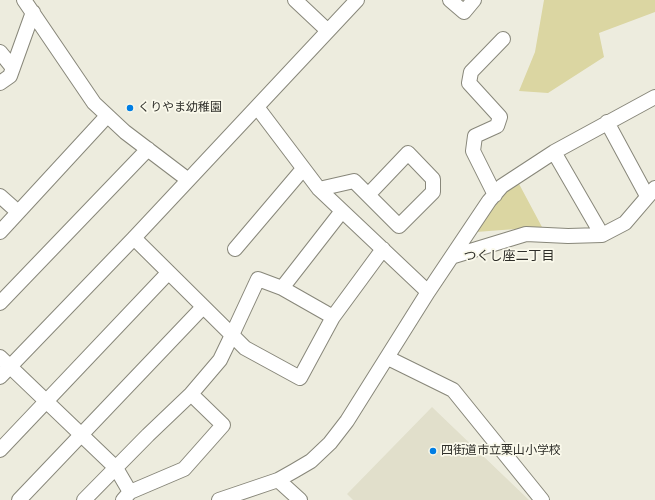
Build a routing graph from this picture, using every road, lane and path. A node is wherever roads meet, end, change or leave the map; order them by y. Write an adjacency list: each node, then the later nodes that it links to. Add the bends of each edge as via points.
1 (24, 0): 6 (street)
2 (296, 0): 7 (street)
3 (357, 0): 7 (street)
4 (450, 0): 5 (street, via 464,12)
5 (474, 0)
6 (34, 12): 10 (street); 14 (street, via 94,103)
7 (328, 31): 13 (street)
8 (503, 38): 23 (street, via 471,72 469,83 500,117 497,126 475,136 473,151)
9 (0, 52): 10 (street)
10 (12, 68): 11 (street, via 10,76)
11 (0, 83)
12 (655, 97): 15 (street)
13 (257, 107): 18 (street); 19 (street)
14 (107, 116): 16 (street); 26 (street)
15 (607, 122): 17 (street); 21 (street)
16 (148, 149): 19 (street); 36 (street)
17 (554, 152): 23 (street, via 502,186); 28 (street)
18 (303, 169): 20 (street); 30 (street)
19 (188, 179): 29 (street)
20 (319, 189): 22 (street, via 354,181); 25 (street)
21 (651, 192): 28 (street, via 625,223)
22 (368, 195): 22 (street, via 399,226 433,192 434,179 408,153)
23 (495, 195): 32 (street)
24 (0, 196): 26 (street)
25 (342, 211): 31 (street); 34 (street)
26 (18, 212): 27 (street)
27 (0, 232)
28 (602, 234): 32 (street, via 526,234)
29 (134, 238): 33 (street); 41 (street)
30 (235, 249)
31 (383, 249): 35 (street); 38 (street)
32 (454, 256): 35 (street)
33 (168, 273): 37 (street); 44 (street)
34 (282, 288): 38 (street); 39 (street, via 258,279)
35 (428, 292): 40 (street)
36 (0, 303)
37 (203, 307): 39 (street); 45 (street)
38 (333, 317): 39 (street, via 300,378 244,348)
39 (232, 334): 43 (street, via 220,360)
40 (388, 358): 48 (street, via 330,443 311,460); 54 (street, via 453,390)
41 (5, 362): 42 (street); 44 (street)
42 (0, 377)
43 (191, 394): 47 (street); 49 (street, via 223,425 184,469)
44 (46, 402): 45 (street); 46 (street)
45 (81, 436): 47 (street); 50 (street)
46 (0, 450)
47 (116, 468): 49 (street); 51 (street)
48 (278, 480): 52 (street); 53 (street)
49 (127, 496)
50 (19, 500)
51 (84, 500)
52 (219, 500)
53 (300, 500)
54 (542, 500)

